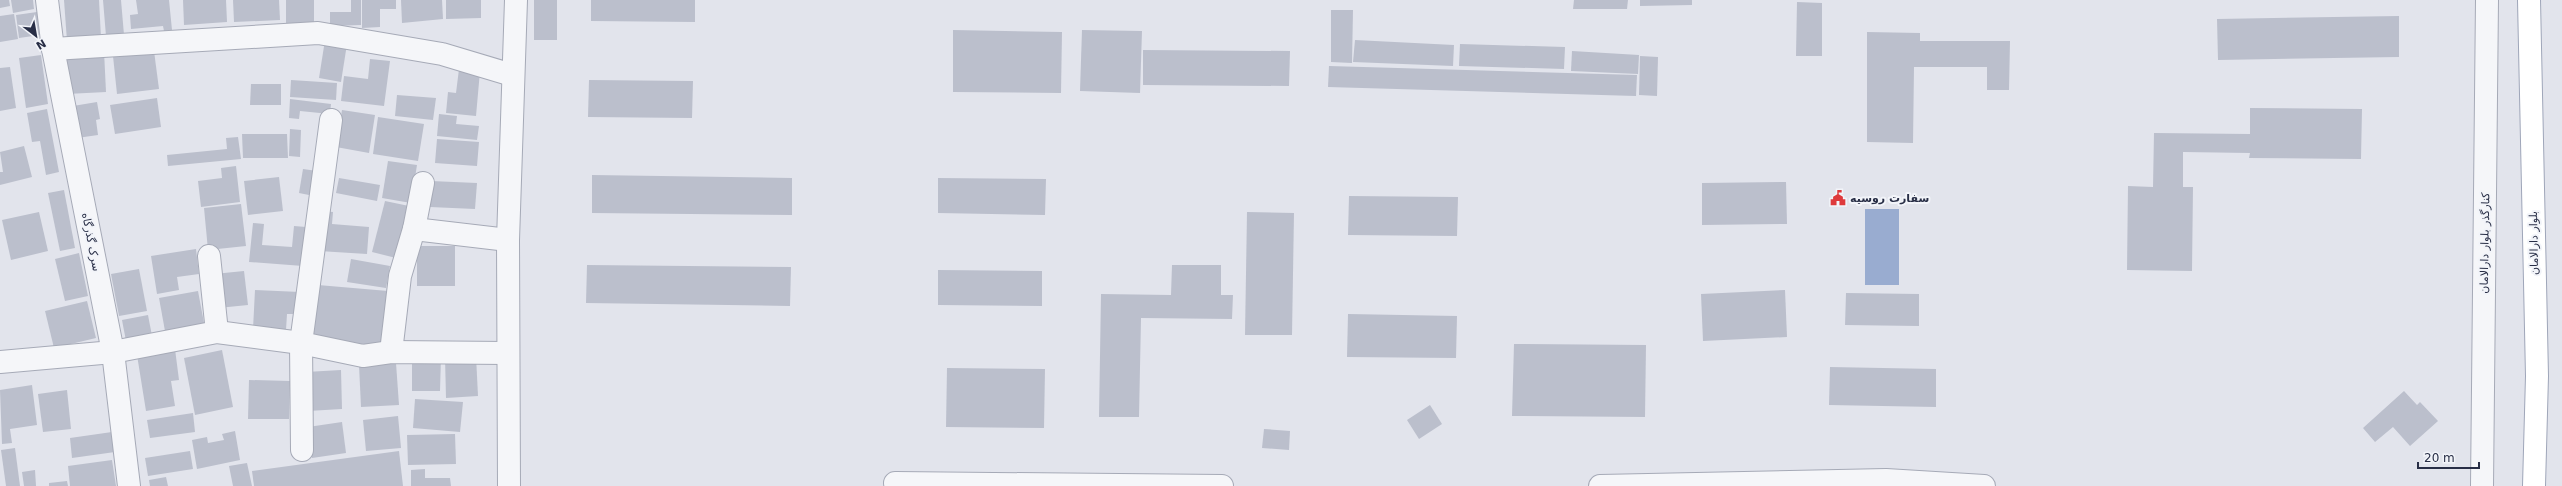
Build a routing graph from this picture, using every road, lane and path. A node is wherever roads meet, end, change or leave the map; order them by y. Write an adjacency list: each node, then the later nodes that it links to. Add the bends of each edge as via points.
1 (47, 0): 5 (street, سرک گذرگاه)
2 (516, 0): 6 (street)
3 (2487, 0): 25 (street, کنارگذر بلوار دارالامان)
4 (2529, 0): 26 (main road, بلوار دارالامان, via 2537,376)
5 (53, 49): 6 (street, via 318,33 442,54); 14 (street, سرک گذرگاه)
6 (512, 75): 10 (street)
7 (331, 120): 13 (street)
8 (423, 183): 9 (street)
9 (414, 229): 10 (street); 15 (street, via 400,276)
10 (508, 240): 16 (street)
11 (208, 256): 12 (street)
12 (217, 332): 13 (street); 14 (street)
13 (301, 343): 15 (street, via 363,356); 18 (street)
14 (113, 352): 17 (street); 20 (street, سرک گذرگاه)
15 (391, 352): 16 (street)
16 (507, 353): 21 (street)
17 (0, 362)
18 (302, 450)
19 (895, 484): 22 (street)
20 (129, 486)
21 (509, 486)
22 (1222, 486)
23 (1600, 486): 24 (street, via 1886,480)
24 (1984, 486)
25 (2482, 486)
26 (2534, 486)

